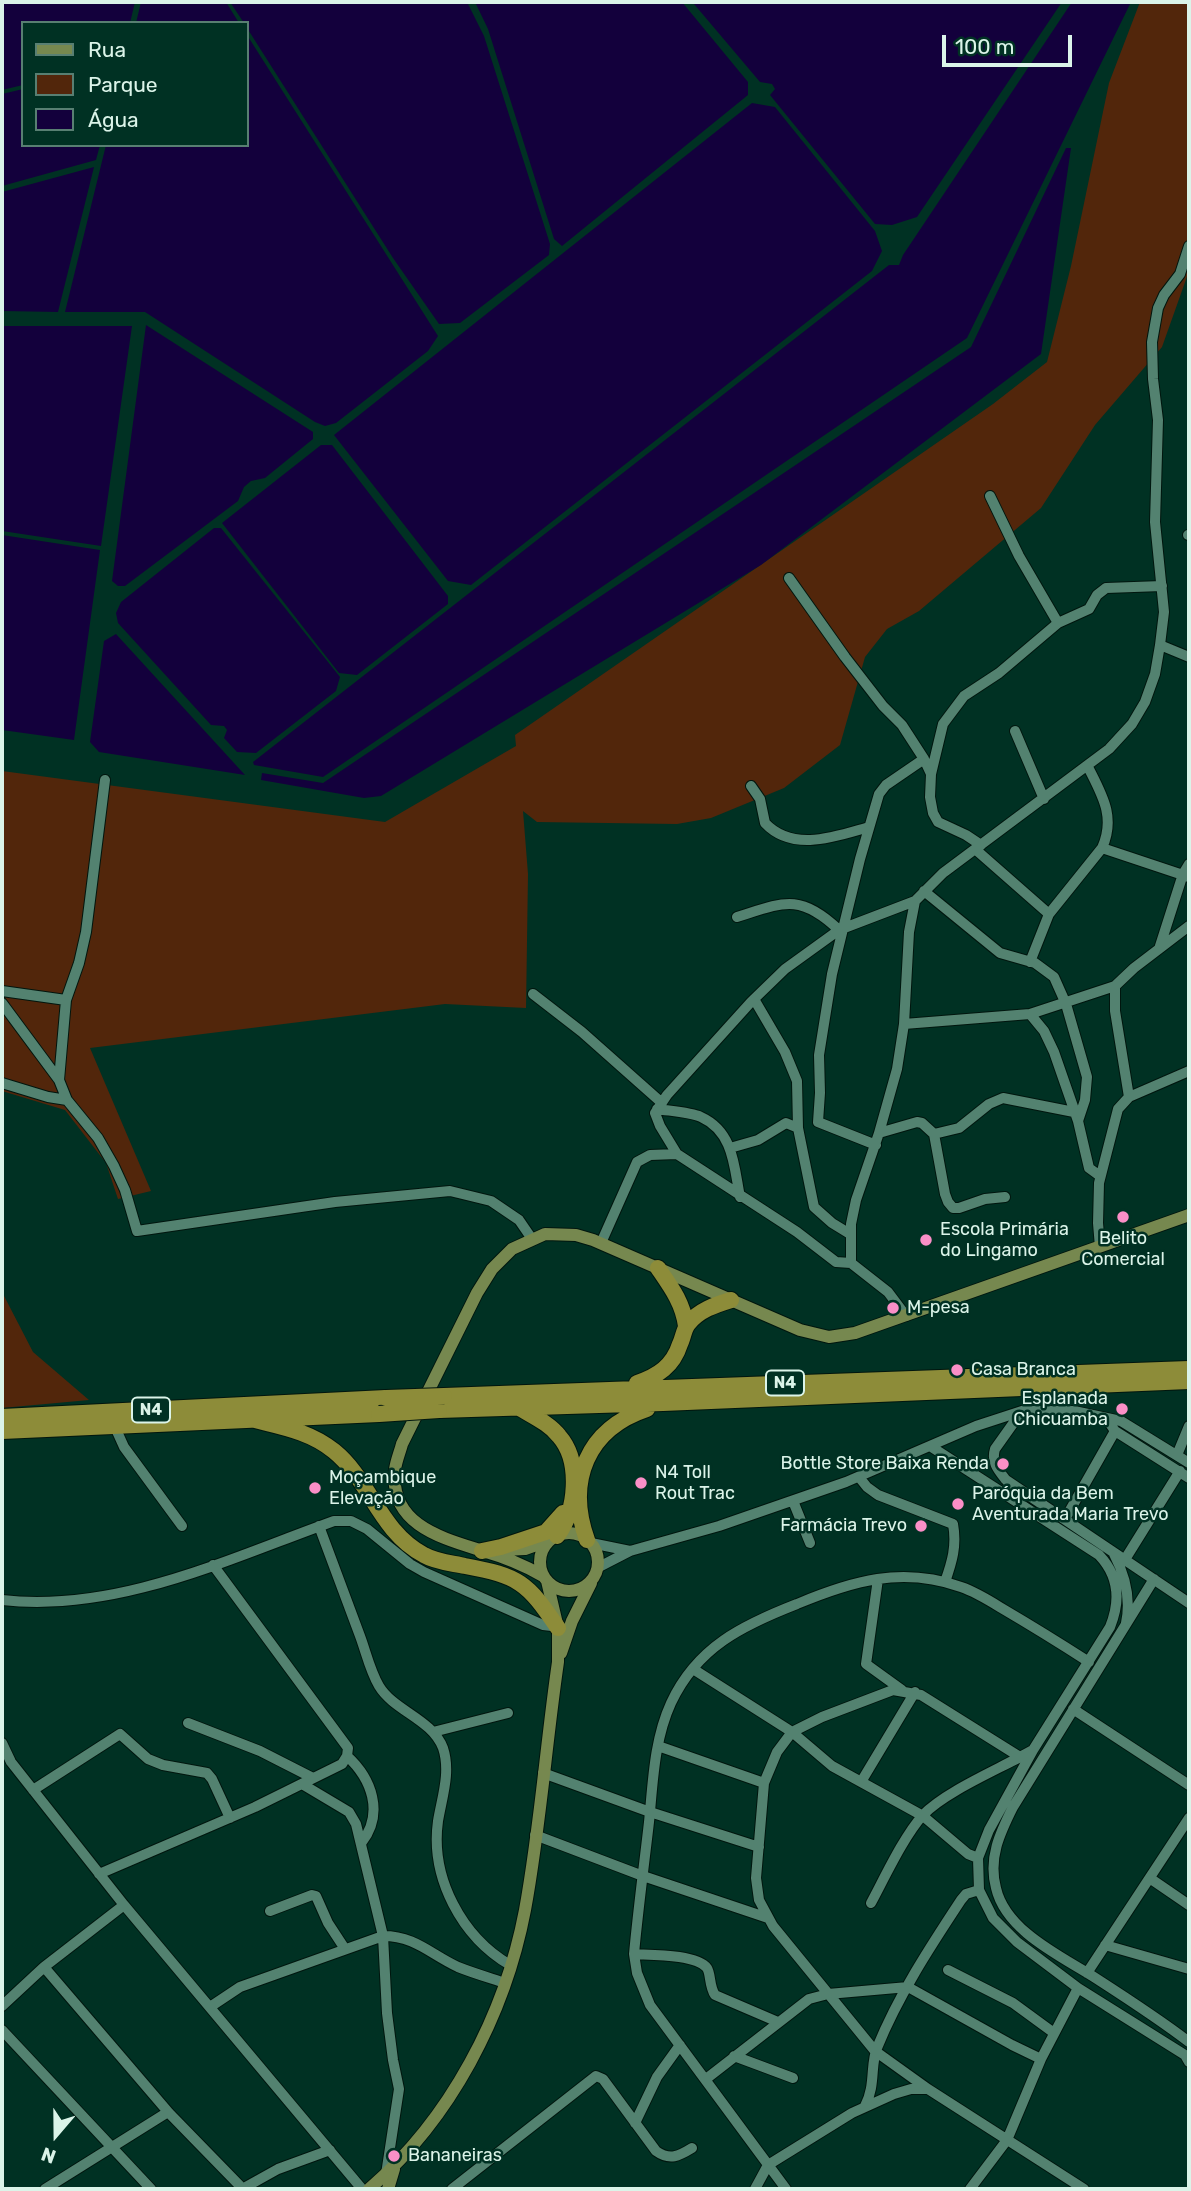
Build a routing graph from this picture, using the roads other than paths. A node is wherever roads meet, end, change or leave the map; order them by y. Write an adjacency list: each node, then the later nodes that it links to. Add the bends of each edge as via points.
1 (1189, 246): 4 (street, via 1180,274 1158,308 1152,342 1158,420 1155,522)
2 (990, 496): 5 (street, via 1018,556)
3 (789, 578): 9 (street)
4 (1162, 586): 5 (street, via 1106,588 1089,609); 6 (street)
5 (1058, 623): 11 (street, via 954,707 943,724)
6 (1160, 645): 7 (street); 10 (street, via 1155,674 1132,724)
7 (1189, 657)
8 (1015, 732): 14 (street)
9 (924, 760): 11 (street); 15 (street, via 882,789)
10 (1088, 767): 14 (street); 17 (street, via 1108,814)
11 (931, 774): 16 (street, via 930,797 937,822 966,835)
12 (105, 780): 31 (street, via 86,932)
13 (751, 786): 15 (street, via 760,799 765,823 779,833 820,841)
14 (1044, 799): 16 (street)
15 (869, 827): 24 (street)
16 (978, 847): 19 (street); 21 (street)
17 (1102, 848): 18 (street); 21 (street)
18 (1187, 872): 25 (street)
19 (924, 891): 20 (street); 26 (street, via 1000,953)
20 (915, 901): 24 (street); 35 (street)
21 (1049, 914): 26 (street)
22 (737, 917): 24 (street, via 790,903 808,906)
23 (1189, 926): 25 (street)
24 (841, 930): 30 (street, via 785,969); 45 (street, via 819,1055 817,1120)
25 (1159, 949): 27 (street)
26 (1030, 962): 33 (street, via 1054,977)
27 (1115, 986): 33 (street); 39 (street)
28 (2, 990): 31 (street)
29 (533, 994): 41 (street, via 582,1032)
30 (754, 999): 41 (street); 43 (street, via 792,1065)
31 (66, 1000): 37 (street)
32 (2, 1003): 37 (street)
33 (1066, 1004): 34 (street); 42 (street, via 1087,1077 1085,1100)
34 (1030, 1014): 35 (street); 42 (street, via 1044,1031)
35 (904, 1024): 45 (street)
36 (1189, 1071): 39 (street)
37 (59, 1080): 40 (street)
38 (2, 1083): 40 (street)
39 (1129, 1097): 48 (street, via 1118,1109)
40 (67, 1100): 53 (street, via 114,1166 136,1231 335,1202 450,1191 491,1201 519,1220)
41 (659, 1106): 46 (street, via 700,1117 722,1133); 47 (street, via 655,1113)
42 (1076, 1116): 44 (street, via 1003,1098 959,1128); 48 (street, via 1090,1168)
43 (798, 1128): 46 (street, via 786,1123 758,1140); 52 (street, via 814,1207)
44 (934, 1134): 45 (street, via 917,1122); 50 (street, via 944,1194 953,1208)
45 (878, 1139): 52 (street, via 856,1200)
46 (730, 1148): 49 (street)
47 (677, 1154): 49 (street); 54 (street, via 650,1155 637,1162)
48 (1100, 1176): 55 (street)
49 (740, 1197): 56 (street, via 836,1262)
50 (1005, 1197)
51 (1189, 1215): 55 (main road)
52 (850, 1234): 56 (street)
53 (532, 1238): 54 (main road, via 562,1233); 88 (main road, via 501,1258 477,1293 402,1444 395,1470 402,1506 417,1524 447,1541)
54 (601, 1243): 57 (main road)
55 (1100, 1247): 59 (main road)
56 (852, 1263): 59 (street, via 888,1292)
57 (658, 1268): 58 (main road); 60 (highway, via 684,1309)
58 (731, 1300): 59 (main road, via 800,1330 829,1337); 60 (highway, via 703,1310)
59 (906, 1316)
60 (686, 1326): 63 (highway, via 667,1368 649,1379)
61 (1189, 1369): 63 (highway, N4)
62 (1189, 1381): 65 (highway, N4)
63 (612, 1388): 64 (highway, N4)
64 (441, 1403): 66 (highway, N4); 68 (highway, N4, bridge, via 386,1398); 70 (highway, N4, bridge, via 379,1414)
65 (663, 1403): 66 (highway, N4); 86 (highway, via 629,1414 599,1438 591,1451 580,1483 582,1524)
66 (518, 1407): 80 (highway, via 562,1439 574,1475)
67 (1022, 1411): 69 (street, via 1074,1411); 75 (street); 82 (street, via 995,1448 993,1460 1006,1480)
68 (2, 1417)
69 (1106, 1418): 74 (street); 76 (street, via 1121,1421)
70 (255, 1420): 72 (highway, N4); 100 (highway, via 292,1428 335,1452 387,1524 410,1546 426,1556 520,1582)
71 (1189, 1426): 76 (street)
72 (115, 1427): 73 (highway, N4); 83 (street, via 124,1447)
73 (2, 1431)
74 (1115, 1431): 78 (street); 82 (street)
75 (930, 1446): 79 (street); 102 (street, via 1106,1562 1117,1585 1116,1612)
76 (1177, 1455): 77 (street)
77 (1189, 1463)
78 (1184, 1474): 91 (street)
79 (859, 1476): 81 (street); 97 (street, via 878,1495 953,1524 954,1557)
80 (573, 1489): 85 (highway, via 566,1520); 88 (highway, via 564,1512 546,1532)
81 (793, 1501): 87 (street); 89 (street)
82 (1065, 1519): 90 (street)
83 (181, 1526)
84 (319, 1526): 92 (street); 100 (street, via 351,1521 424,1572 543,1625); 109 (street, via 378,1685)
85 (554, 1538): 86 (main road, via 573,1533); 88 (main road, via 525,1549); 94 (main road, via 541,1553)
86 (589, 1541): 89 (street); 93 (main road, via 597,1558)
87 (810, 1543)
88 (482, 1550): 94 (main road)
89 (630, 1551): 93 (street)
90 (1113, 1553): 91 (street); 101 (street, via 1126,1590)
91 (1124, 1561): 96 (street)
92 (213, 1565): 99 (street, via 138,1589 86,1599); 114 (street, via 348,1748)
93 (595, 1573): 94 (main road, via 574,1591 559,1589); 100 (main road)
94 (545, 1579): 100 (main road)
95 (878, 1579): 97 (street, via 905,1576); 103 (street, via 845,1584 756,1620 725,1637); 104 (street, via 866,1664)
96 (1154, 1579): 98 (street); 101 (street)
97 (945, 1583): 102 (street, via 979,1595)
98 (1187, 1598)
99 (2, 1600)
100 (565, 1625): 116 (main road)
101 (1125, 1629): 106 (street)
102 (1089, 1662): 113 (street)
103 (693, 1669): 110 (street); 112 (street, via 672,1701)
104 (902, 1690): 105 (street); 110 (street, via 882,1692)
105 (915, 1692): 115 (street); 119 (street)
106 (1073, 1709): 120 (street); 147 (street, via 999,1835 994,1870 996,1890 1006,1911 1049,1951)
107 (508, 1713): 109 (street)
108 (188, 1723): 117 (street, via 260,1751)
109 (433, 1732): 143 (street, via 446,1763 436,1839 446,1887 482,1946)
110 (792, 1732): 118 (street, via 777,1752); 119 (street, via 832,1766)
111 (2, 1743): 121 (street)
112 (658, 1746): 118 (street); 122 (street)
113 (1033, 1750): 115 (street); 129 (street, via 1000,1807)
114 (347, 1756): 117 (street, via 342,1764); 127 (street, via 369,1782 373,1822)
115 (1020, 1757): 123 (street, via 954,1793)
116 (543, 1773): 122 (street); 126 (main road)
117 (307, 1781): 124 (street); 127 (street, via 349,1812)
118 (764, 1783): 128 (street)
119 (861, 1783): 123 (street)
120 (1189, 1785)
121 (33, 1790): 124 (street, via 120,1734 148,1759 207,1773); 130 (street)
122 (650, 1812): 128 (street); 131 (street)
123 (923, 1816): 129 (street); 134 (street)
124 (230, 1818): 130 (street)
125 (1189, 1818): 132 (street)
126 (535, 1835): 131 (street); 143 (main road, via 524,1913)
127 (362, 1842): 139 (street)
128 (759, 1847): 138 (street, via 755,1878)
129 (978, 1858): 133 (street)
130 (99, 1874): 135 (street)
131 (643, 1876): 138 (street); 142 (street)
132 (1150, 1879): 136 (street); 140 (street)
133 (979, 1890): 151 (street, via 961,1900); 152 (street, via 993,1918 1017,1942)
134 (871, 1903)
135 (124, 1905): 144 (street); 157 (street)
136 (1189, 1905)
137 (270, 1911): 141 (street, via 316,1896)
138 (768, 1918): 148 (street)
139 (383, 1936): 141 (street); 149 (street, via 411,1940 459,1967); 178 (street, via 387,2013 399,2089)
140 (1105, 1945): 145 (street); 147 (street)
141 (345, 1949): 157 (street, via 240,1987)
142 (634, 1954): 158 (street, via 677,1957 704,1965 715,1995); 162 (street, via 649,2005)
143 (510, 1965): 149 (main road)
144 (44, 1967): 154 (street); 171 (street)
145 (1189, 1969)
146 (948, 1970): 160 (street, via 1013,2003)
147 (1087, 1972): 161 (street)
148 (816, 1978): 153 (street); 155 (street)
149 (505, 1983): 178 (main road, via 455,2087)
150 (2, 1987): 154 (street)
151 (908, 1987): 153 (street); 163 (street); 165 (street)
152 (1079, 1988): 160 (street); 166 (street, via 1185,2055)
153 (828, 1994): 155 (street); 163 (street)
154 (9, 1997): 156 (street)
155 (809, 1999): 158 (street)
156 (2, 2006)
157 (210, 2007): 176 (street)
158 (778, 2022): 164 (street)
159 (2, 2031): 175 (street)
160 (1054, 2033): 165 (street)
161 (1189, 2042)
162 (680, 2045): 168 (street); 172 (street, via 657,2077)
163 (875, 2051): 169 (street); 170 (street, via 873,2083)
164 (734, 2056): 167 (street); 168 (street)
165 (1041, 2059): 173 (street)
166 (1189, 2062)
167 (793, 2078)
168 (706, 2079): 177 (street)
169 (928, 2090): 170 (street, via 911,2089); 173 (street)
170 (865, 2106): 177 (street)
171 (168, 2112): 175 (street); 181 (street)
172 (635, 2123): 174 (street, via 662,2155 677,2157); 185 (street, via 596,2076)
173 (1007, 2140): 188 (street); 189 (street)
174 (692, 2148)
175 (110, 2149): 179 (street); 180 (street)
176 (330, 2150): 181 (street, via 278,2169); 182 (street)
177 (768, 2165): 186 (street); 187 (street)
178 (391, 2170): 183 (main road); 184 (main road)
179 (45, 2189)
180 (151, 2189)
181 (242, 2189)
182 (362, 2189)
183 (369, 2189)
184 (388, 2189)
185 (452, 2189)
186 (755, 2189)
187 (786, 2189)
188 (970, 2189)
189 (1084, 2189)

